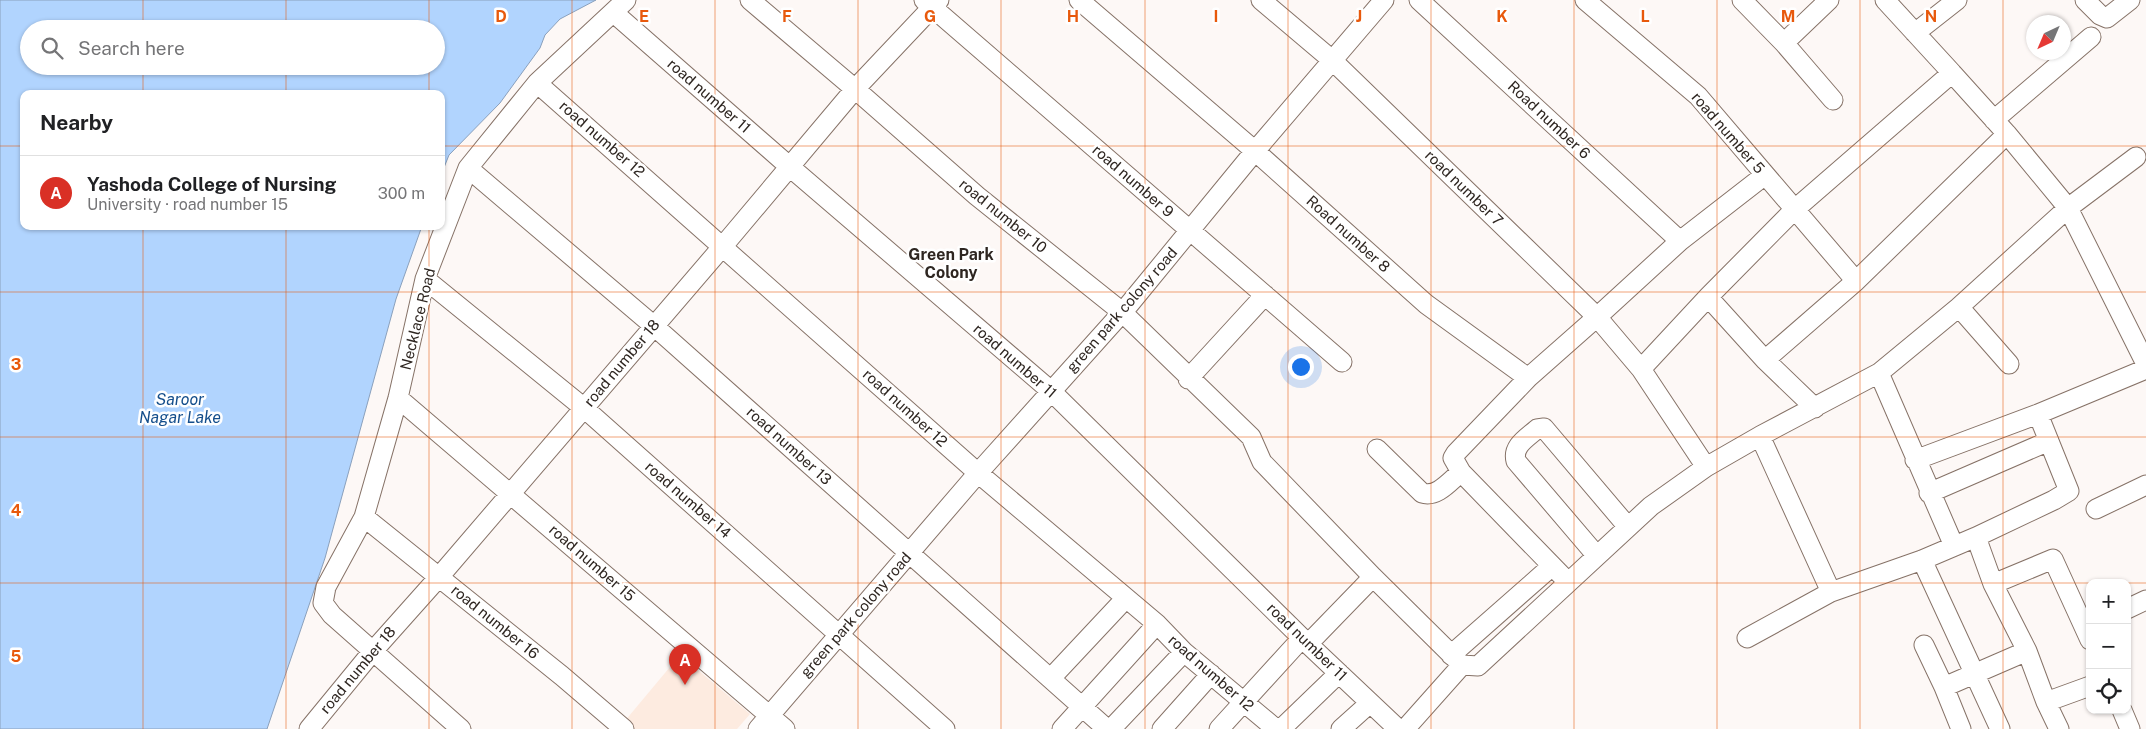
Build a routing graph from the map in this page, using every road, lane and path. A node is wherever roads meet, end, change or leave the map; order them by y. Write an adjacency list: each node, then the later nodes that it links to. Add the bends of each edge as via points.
1 (750, 0): 21 (street, road number 10)
2 (1079, 0): 25 (street, Road number 8)
3 (1261, 0): 18 (street, road number 7)
4 (1384, 0): 18 (street, green park colony road)
5 (1419, 0): 35 (street, Road number 6)
6 (1585, 0): 29 (street, road number 5, via 1698,96)
7 (1742, 0): 17 (street)
8 (1829, 0): 17 (street)
9 (1886, 0): 15 (street)
10 (1957, 0): 15 (street)
11 (2085, 0): 12 (street, via 2100,16 2108,18)
12 (2130, 0)
13 (932, 2): 21 (street, road number 18); 34 (street, road number 9)
14 (620, 6): 20 (street, Necklace Road); 27 (street, road number 11)
15 (1915, 34): 19 (street)
16 (2091, 37): 23 (street)
17 (1784, 43): 22 (street)
18 (1332, 60): 25 (street, green park colony road); 43 (street, road number 7)
19 (1952, 73): 23 (street); 31 (street)
20 (537, 83): 28 (street, Necklace Road); 36 (street, road number 12)
21 (855, 89): 27 (street, road number 18); 42 (street, road number 10, via 977,196)
22 (1833, 100)
23 (1994, 120): 24 (street)
24 (2007, 134): 30 (street); 38 (street)
25 (1255, 152): 34 (street, green park colony road); 53 (street, Road number 8, via 1426,304)
26 (2136, 157): 30 (street)
27 (790, 167): 36 (street, road number 18); 54 (street, road number 11)
28 (468, 168): 32 (street, Necklace Road); 44 (street, road number 13)
29 (1765, 176): 31 (street, road number 5); 35 (street)
30 (2068, 208): 41 (street); 48 (street)
31 (1794, 210): 38 (street, road number 5); 40 (street)
32 (445, 227)
33 (444, 230): 37 (street, Necklace Road)
34 (1190, 230): 39 (street, road number 9); 42 (street, green park colony road)
35 (1680, 240): 43 (street)
36 (723, 246): 44 (street, road number 18); 65 (street, road number 12)
37 (425, 279): 55 (street, Necklace Road); 56 (street, road number 14)
38 (1856, 281): 45 (street)
39 (1265, 295): 46 (street, road number 9); 52 (street)
40 (1708, 297): 45 (street); 50 (street)
41 (1958, 307): 47 (street); 51 (street)
42 (1122, 312): 52 (street, road number 10); 54 (street, green park colony road)
43 (1597, 317): 50 (street, road number 7); 53 (street)
44 (654, 326): 56 (street, road number 18); 74 (street, road number 13)
45 (1766, 360): 57 (street)
46 (1342, 362)
47 (2009, 364)
48 (2146, 364)
49 (2146, 369): 58 (street)
50 (1641, 370): 63 (street, road number 7)
51 (1879, 373): 57 (street); 62 (street)
52 (1188, 378): 79 (street, road number 10, via 1251,437 1262,462)
53 (1528, 378): 64 (street, via 1456,453 1454,462)
54 (1051, 391): 65 (street, green park colony road); 90 (street, road number 11)
55 (398, 398): 67 (street, road number 15); 70 (street, Necklace Road)
56 (584, 408): 67 (street, road number 18); 88 (street, road number 14)
57 (1815, 408): 59 (street)
58 (2038, 414): 60 (street); 62 (street)
59 (1760, 436): 63 (street); 82 (street)
60 (2049, 441): 68 (street); 72 (street, via 2069,490)
61 (1377, 449): 64 (street, via 1422,493 1428,495 1436,493)
62 (1915, 460): 68 (street)
63 (1706, 467): 71 (street, via 1651,506)
64 (1461, 472): 77 (street)
65 (978, 473): 74 (street, green park colony road); 83 (street, road number 12)
66 (2146, 485): 69 (street)
67 (510, 493): 78 (street, road number 18); 107 (street, road number 15)
68 (1929, 493): 73 (street)
69 (2096, 509)
70 (364, 517): 78 (street, road number 16); 92 (street, Necklace Road, via 326,587 323,603)
71 (1628, 527): 75 (street); 75 (street, via 1544,428 1537,429 1523,441 1516,448 1516,461)
72 (1976, 537): 73 (street); 81 (street)
73 (1954, 546): 76 (street)
74 (909, 552): 88 (street, green park colony road); 99 (street, road number 13)
75 (1597, 556): 80 (street)
76 (1922, 560): 82 (street); 97 (street)
77 (1552, 566): 80 (street); 95 (street)
78 (439, 577): 92 (street, road number 18); 110 (street, road number 16)
79 (1373, 577): 90 (street); 95 (street)
80 (1568, 582): 95 (street, via 1478,666)
81 (1993, 584): 87 (street, via 2053,559); 93 (street)
82 (1831, 592): 89 (street)
83 (1126, 598): 86 (street, road number 12); 99 (street)
84 (2146, 600): 85 (street)
85 (2131, 606)
86 (1157, 624): 94 (street, road number 12); 105 (street)
87 (2086, 631)
88 (839, 633): 107 (street, green park colony road); 112 (street, road number 14)
89 (1748, 638)
90 (1305, 641): 96 (street, road number 11); 102 (street)
91 (1924, 645): 100 (street)
92 (373, 651): 108 (street, road number 18); 109 (street)
93 (2027, 651): 97 (street); 103 (street)
94 (1184, 652): 98 (street, road number 12); 115 (street)
95 (1457, 660): 122 (street)
96 (1339, 673): 104 (street, road number 11); 119 (street)
97 (1976, 673): 100 (street); 124 (street)
98 (1211, 674): 102 (street, road number 12); 116 (street)
99 (1051, 678): 105 (street, road number 13)
100 (1944, 687): 123 (street)
101 (2086, 687): 103 (street)
102 (1244, 702): 117 (street); 118 (street, road number 12)
103 (2046, 702): 125 (street)
104 (1370, 703): 120 (street); 121 (street, road number 11)
105 (1083, 706): 113 (street); 114 (street, road number 13)
106 (2124, 714): 126 (street)
107 (764, 722): 111 (street, road number 15)
108 (308, 729)
109 (461, 729)
110 (624, 729)
111 (784, 729)
112 (945, 729)
113 (1062, 729)
114 (1107, 729)
115 (1111, 729)
116 (1162, 729)
117 (1219, 729)
118 (1276, 729)
119 (1281, 729)
120 (1341, 729)
121 (1398, 729)
122 (1405, 729)
123 (1961, 729)
124 (2000, 729)
125 (2060, 729)
126 (2130, 729)

